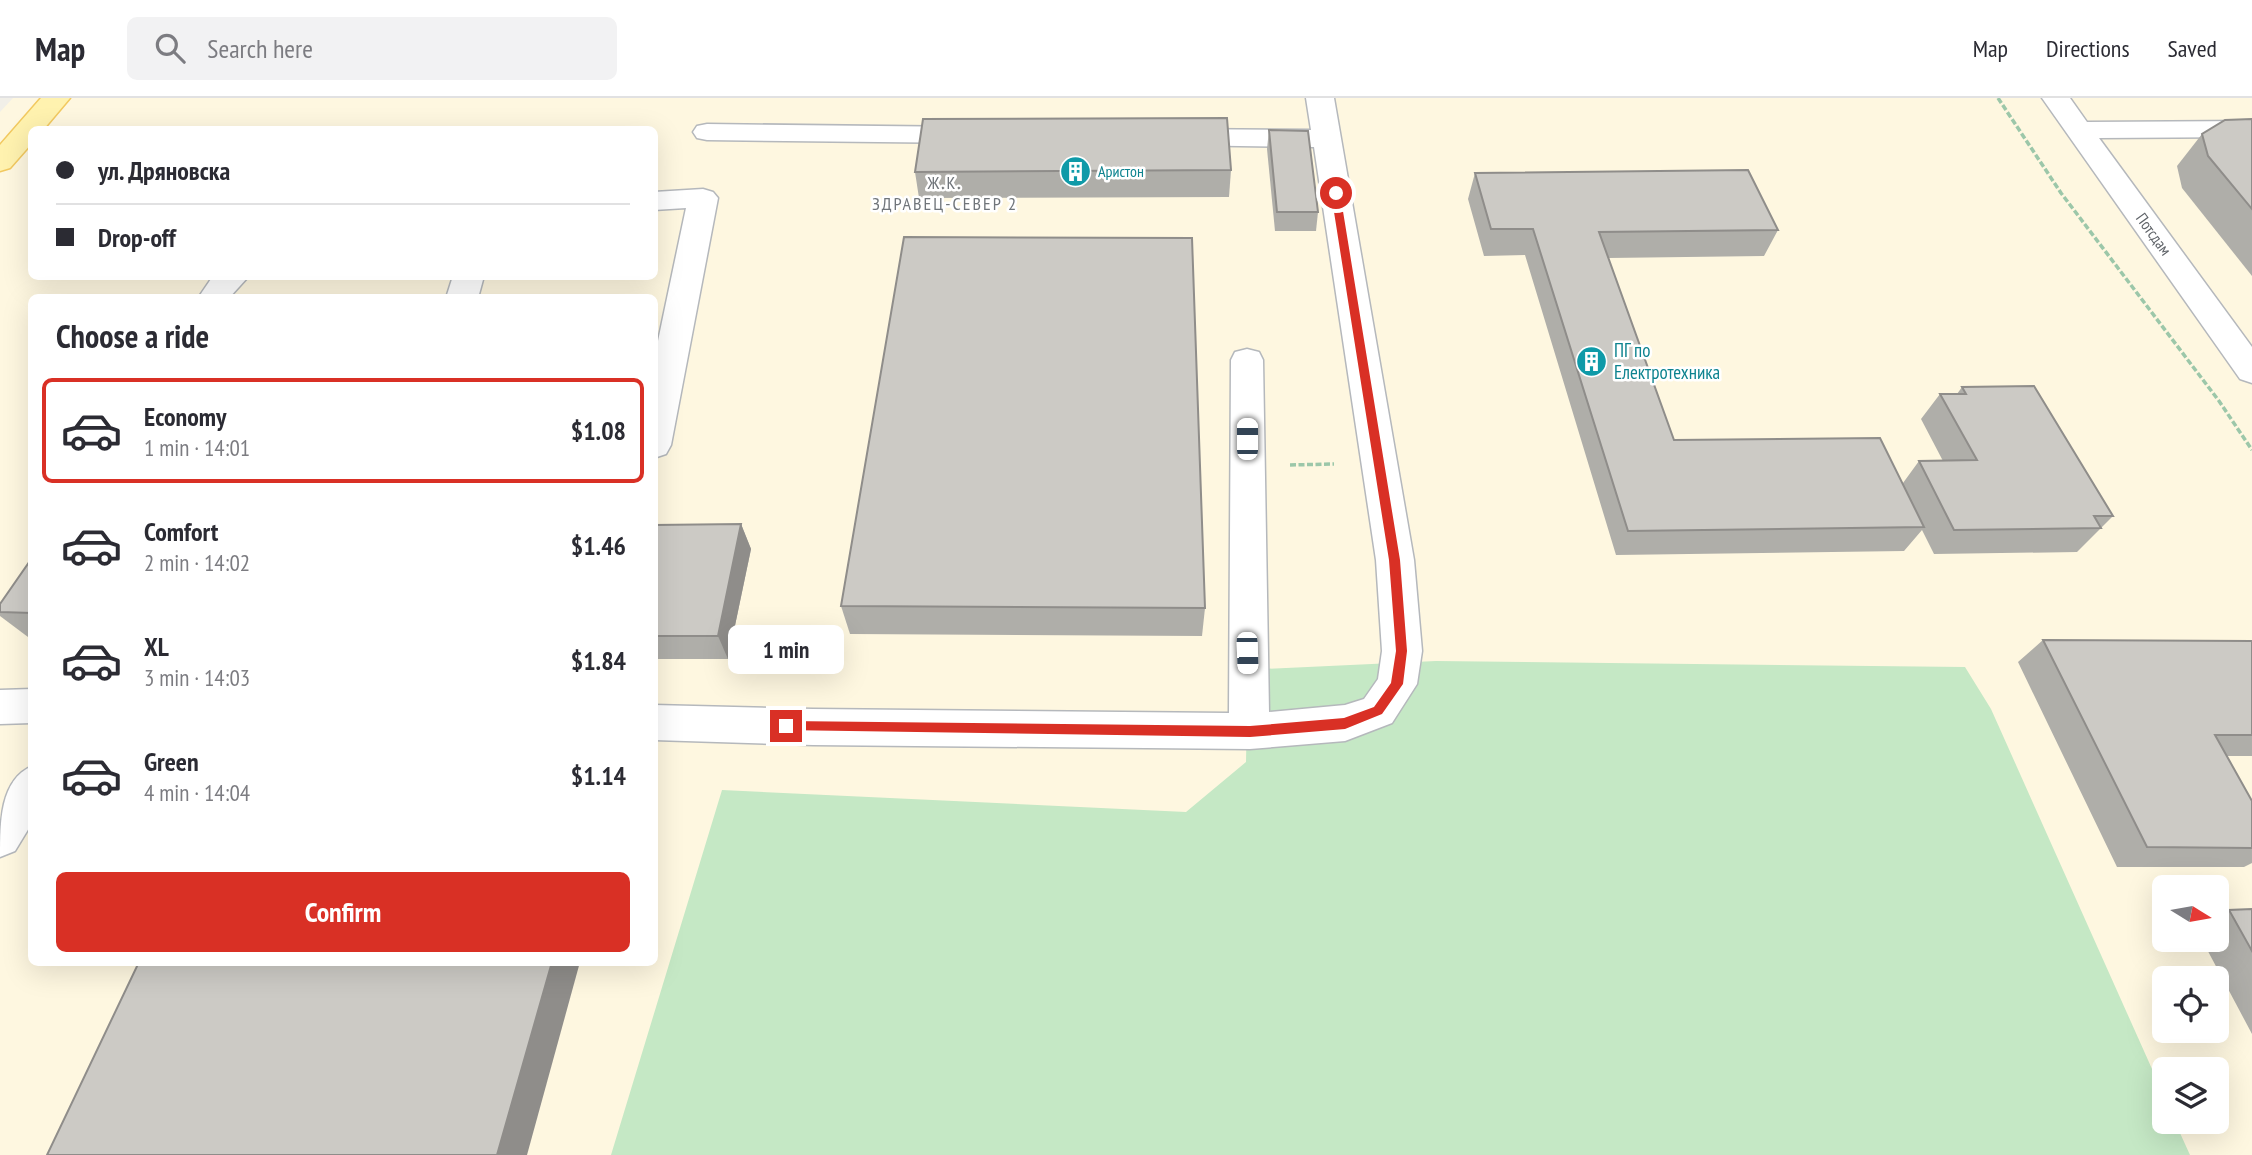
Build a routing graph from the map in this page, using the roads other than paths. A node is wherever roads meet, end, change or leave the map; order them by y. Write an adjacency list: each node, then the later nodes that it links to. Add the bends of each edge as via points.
1 (56, 98): 4 (main road)
2 (1320, 98): 11 (street)
3 (2056, 98): 7 (street, Потсдам)
4 (32, 126)
5 (2252, 129): 7 (street)
6 (28, 130): 12 (main road)
7 (2079, 130): 16 (street, Потсдам)
8 (708, 132): 9 (street)
9 (996, 135)
10 (1148, 137): 11 (street)
11 (1327, 139): 23 (street, via 1396,573 1402,651 1397,684 1378,711 1345,723)
12 (0, 162)
13 (658, 201): 19 (street, via 703,198)
14 (229, 280): 15 (street)
15 (215, 294)
16 (2242, 346): 18 (street, Потсдам)
17 (1247, 360): 23 (street)
18 (2252, 371)
19 (658, 425)
20 (0, 706): 21 (street)
21 (28, 706)
22 (658, 722): 23 (street)
23 (1250, 731)
24 (28, 791): 25 (street)
25 (0, 837)

